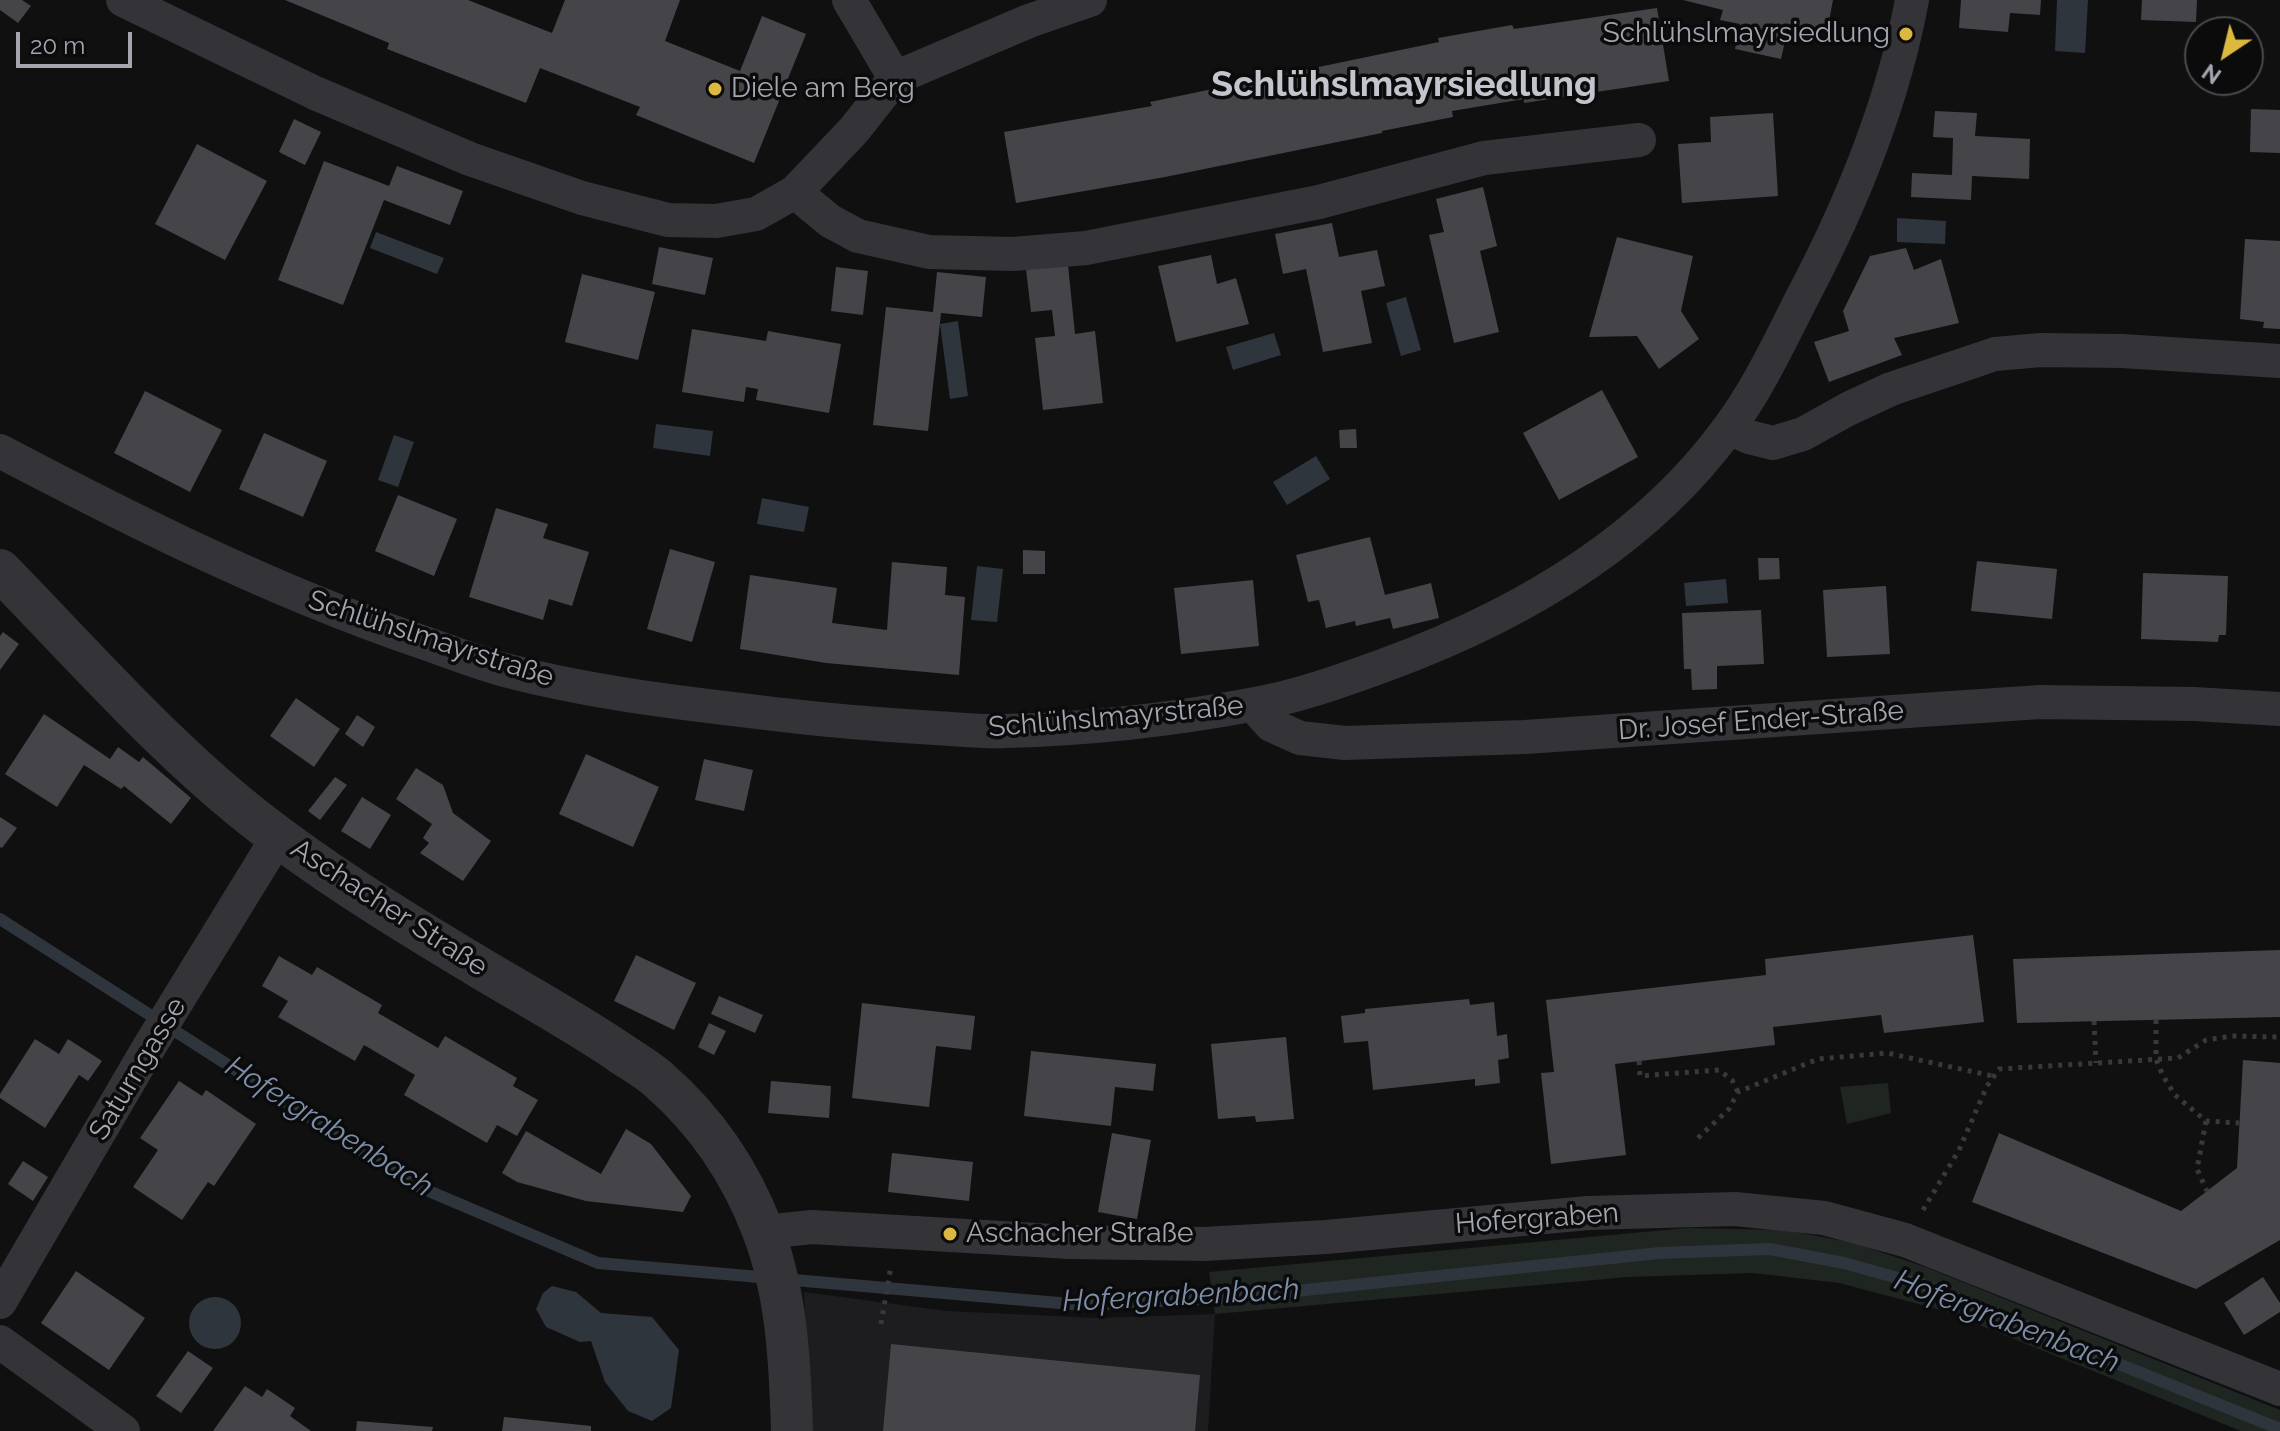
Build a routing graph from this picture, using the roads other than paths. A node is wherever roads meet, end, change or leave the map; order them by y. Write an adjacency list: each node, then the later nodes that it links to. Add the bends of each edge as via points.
1 (123, 0): 7 (street, via 315,93 470,159 582,198 668,220 716,221 756,214)
2 (849, 0): 5 (street)
3 (1090, 0): 5 (street)
4 (1912, 0): 9 (street, Schlühslmayrstraße, via 1872,141 1825,256)
5 (895, 78): 7 (street)
6 (1639, 140): 7 (street, via 1484,158 1304,205 1086,248 1013,254 929,252 858,236)
7 (795, 192)
8 (2280, 361): 9 (street, via 2122,351 1995,354 1891,389 1803,434 1773,443)
9 (1729, 428): 12 (street, Schlühslmayrstraße, via 1636,527 1581,570 1530,600 1432,648 1330,686)
10 (0, 451): 12 (street, Schlühslmayrstraße, via 269,584 387,630 558,683 816,719 1001,732)
11 (0, 570): 14 (street, Aschacher Straße, via 142,716)
12 (1253, 705): 13 (street, Dr. Josef Ender-Straße, via 1271,725 1300,738 1345,743 1555,735 2040,702)
13 (2280, 709)
14 (278, 837): 15 (street, Aschacher Straße, via 657,1078 719,1144); 16 (street, Saturngasse)
15 (764, 1232): 18 (street, Hofergraben, via 812,1227 1204,1244 1588,1213 1735,1209 1824,1218 1905,1240); 20 (street, Aschacher Straße, via 785,1320)
16 (0, 1302)
17 (0, 1342): 19 (street)
18 (2280, 1389)
19 (123, 1431)
20 (792, 1431)

